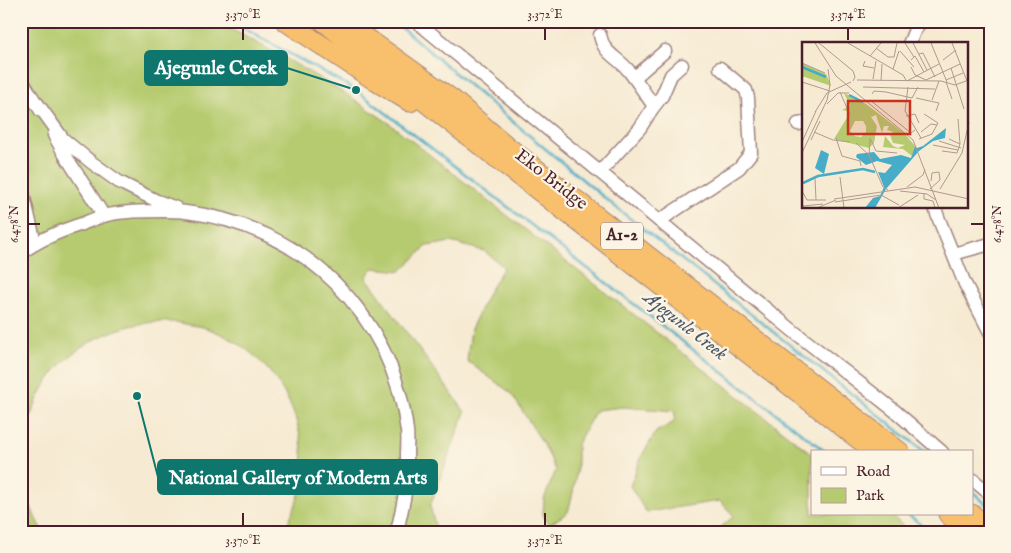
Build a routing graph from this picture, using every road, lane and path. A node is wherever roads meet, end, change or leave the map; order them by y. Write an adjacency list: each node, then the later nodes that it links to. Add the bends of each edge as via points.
1 (285, 21): 17 (highway, via 376,82)
2 (323, 21): 17 (highway, Eko Bridge / A1-2)
3 (343, 21): 14 (highway, Eko Bridge / A1-2)
4 (366, 21): 14 (highway)
5 (416, 21): 18 (street)
6 (921, 21): 8 (street)
7 (600, 35): 12 (street, via 605,50)
8 (910, 42)
9 (665, 50): 12 (street)
10 (682, 66): 16 (street, via 671,76)
11 (720, 68): 23 (street, via 746,90 751,154 739,168)
12 (634, 78): 16 (street)
13 (21, 79): 15 (street)
14 (452, 99): 30 (highway, Eko Bridge / A1-2, via 508,147)
15 (37, 103): 21 (street, via 63,139 91,162 119,182); 22 (street)
16 (654, 106): 18 (street, via 640,128)
17 (463, 132): 29 (highway, Eko Bridge / A1-2)
18 (600, 172): 23 (street)
19 (21, 184): 24 (street)
20 (935, 209): 27 (street)
21 (186, 212): 22 (street, via 142,211); 36 (street, via 232,221 275,238 314,263 348,296 367,321 395,377 408,433 407,486)
22 (104, 216): 24 (street)
23 (660, 221): 31 (street, via 895,410)
24 (35, 243): 26 (street)
25 (990, 244): 27 (street)
26 (21, 253)
27 (952, 254): 28 (street)
28 (990, 332)
29 (872, 450)
30 (897, 450)
31 (940, 450)
32 (974, 481): 33 (street)
33 (989, 493)
34 (950, 516): 37 (highway)
35 (974, 516): 38 (highway)
36 (397, 532)
37 (968, 532)
38 (989, 532)

